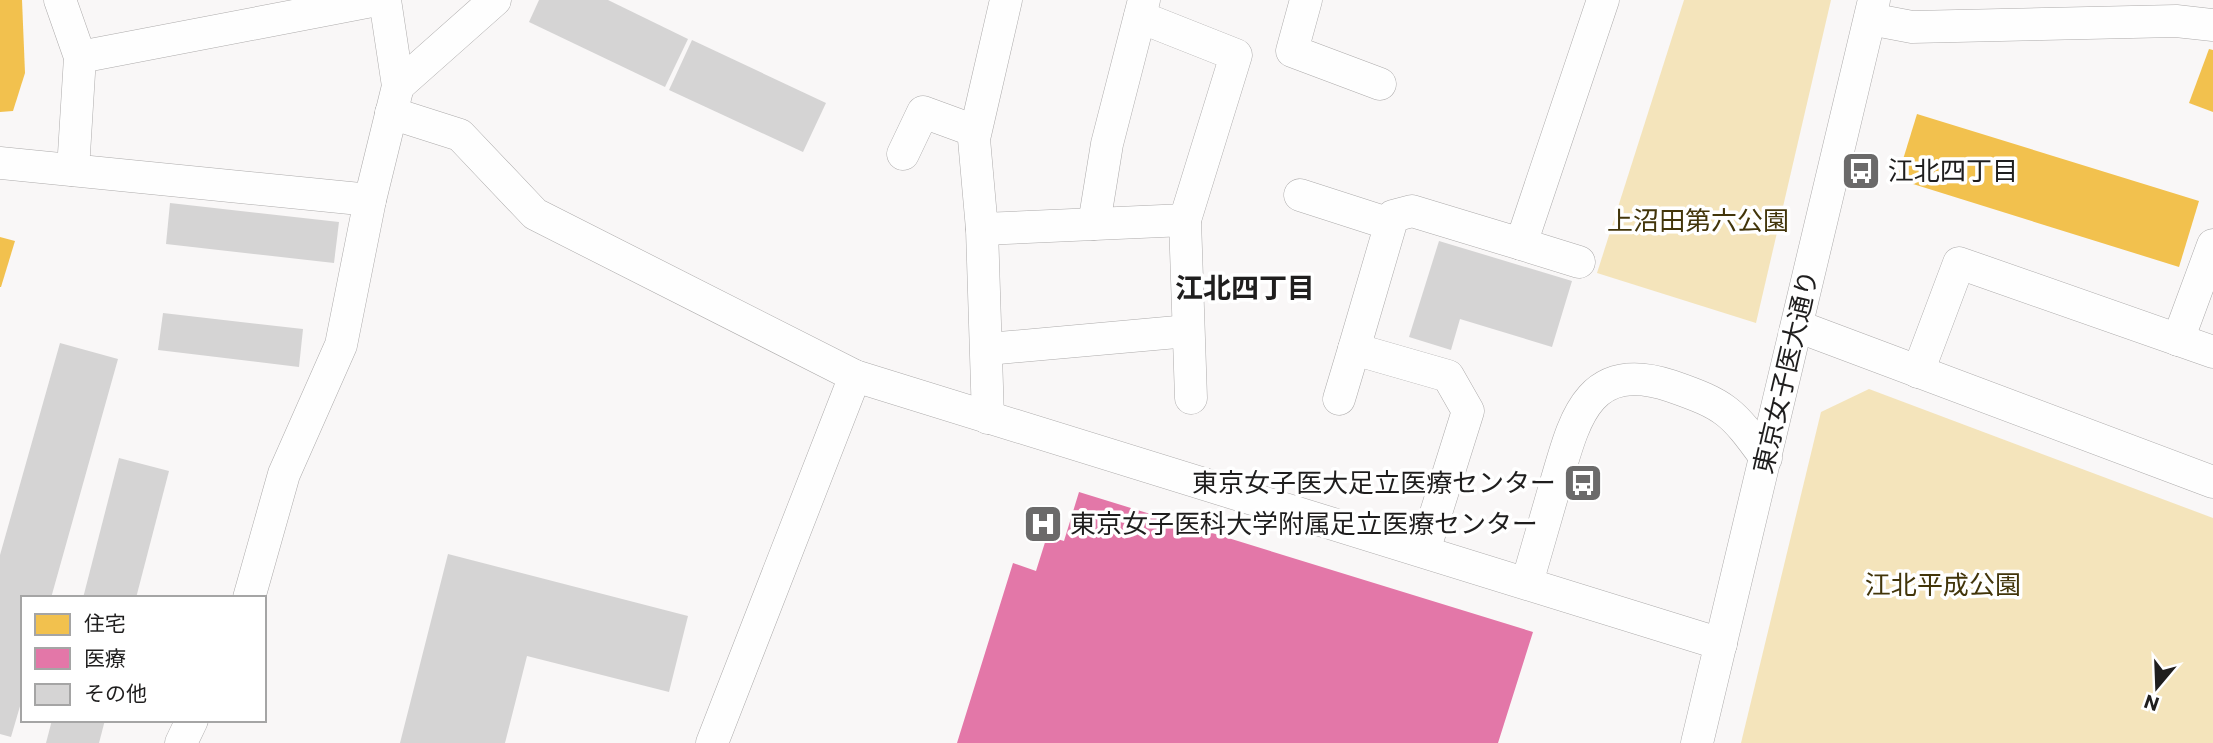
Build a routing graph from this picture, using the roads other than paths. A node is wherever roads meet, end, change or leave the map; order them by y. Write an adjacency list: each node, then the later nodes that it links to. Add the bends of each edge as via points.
1 (60, 0): 11 (street)
2 (377, 0): 11 (street)
3 (384, 0): 13 (street)
4 (495, 0): 13 (street)
5 (1006, 0): 14 (street)
6 (1306, 0): 12 (street, via 1292,51)
7 (1603, 0): 24 (street)
8 (1142, 9): 20 (street, via 1236,55); 21 (street, via 1107,144)
9 (1872, 9): 10 (street, via 1912,27 2176,21); 27 (street, 東京女子医大通り)
10 (2213, 25)
11 (80, 57): 17 (street)
12 (1380, 84)
13 (394, 100): 19 (street); 34 (street, via 460,135 535,214)
14 (975, 131): 15 (street, via 923,112); 23 (street)
15 (903, 154)
16 (0, 163): 17 (street)
17 (73, 170): 19 (street)
18 (1300, 195): 22 (street)
19 (370, 200): 42 (street, via 341,345 284,474)
20 (1185, 220): 21 (street); 28 (street)
21 (1094, 224): 23 (street)
22 (1390, 224): 24 (street, via 1393,216 1412,211); 31 (street)
23 (982, 229): 30 (street)
24 (1521, 244): 26 (street)
25 (2213, 245): 29 (street)
26 (1578, 262)
27 (1797, 326): 33 (street); 38 (street, 東京女子医大通り)
28 (1188, 331): 30 (street); 35 (street)
29 (2178, 340): 32 (street); 33 (street, via 1959,263)
30 (988, 349): 37 (street)
31 (1354, 349): 36 (street); 40 (street, via 1448,376 1468,411)
32 (2213, 352)
33 (1918, 372): 39 (street)
34 (855, 376): 37 (street); 46 (street)
35 (1191, 398)
36 (1339, 399)
37 (988, 418): 40 (street)
38 (1766, 458): 41 (street, via 1738,420 1713,400 1643,378 1609,386 1592,397 1574,420); 43 (street, 東京女子医大通り)
39 (2213, 482)
40 (1424, 551): 41 (street)
41 (1527, 583): 43 (street)
42 (250, 596)
43 (1721, 644): 47 (street, 東京女子医大通り)
44 (191, 722): 45 (street)
45 (181, 743)
46 (712, 743)
47 (1697, 743)

